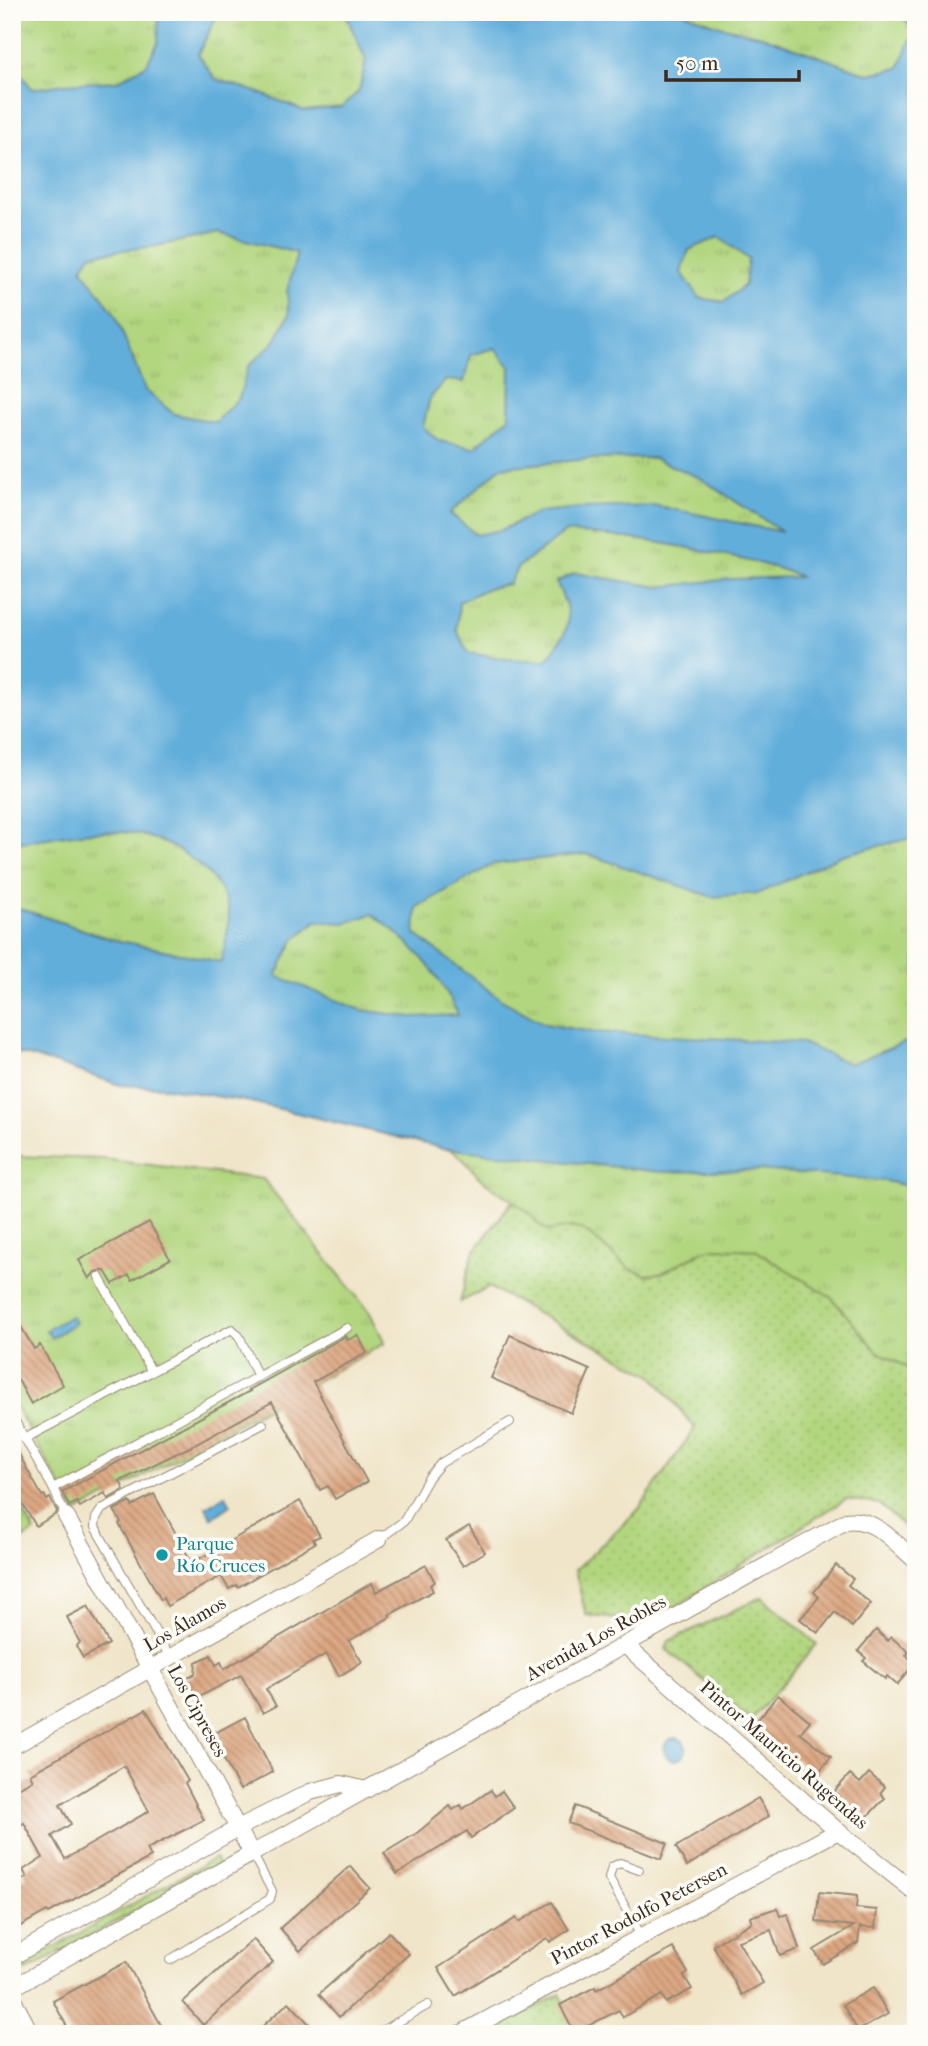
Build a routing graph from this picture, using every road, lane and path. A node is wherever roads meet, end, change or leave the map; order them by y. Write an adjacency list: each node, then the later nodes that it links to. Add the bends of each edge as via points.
1 (99, 1277): 3 (lane)
2 (347, 1328): 4 (lane)
3 (152, 1372): 4 (lane, via 232,1329); 8 (lane)
4 (258, 1377): 9 (lane)
5 (12, 1416): 8 (lane)
6 (510, 1422): 11 (lane, via 441,1463 404,1521)
7 (263, 1424): 14 (lane, via 102,1509 96,1518 95,1527)
8 (24, 1439): 9 (lane)
9 (53, 1488): 10 (lane)
10 (66, 1516): 15 (street, Los Cipreses)
11 (379, 1539): 14 (street, Los Álamos)
12 (916, 1561): 13 (street, Avenida Los Robles, via 874,1525 860,1519 846,1521)
13 (626, 1646): 17 (street, Avenida Los Robles); 19 (street, Pintor Mauricio Rugendas)
14 (170, 1657): 15 (street, Los Álamos)
15 (149, 1669): 16 (street, Los Álamos); 18 (street, Los Cipreses)
16 (12, 1747)
17 (366, 1790): 18 (street, via 341,1784 310,1792); 20 (street, Avenida Los Robles)
18 (238, 1828): 20 (street, Los Cipreses); 24 (street)
19 (838, 1830): 22 (street, Pintor Mauricio Rugendas); 23 (street, Pintor Rodolfo Petersen)
20 (251, 1852): 25 (lane, via 272,1891 270,1899); 26 (street, Avenida Los Robles)
21 (639, 1870): 23 (lane, via 620,1863 609,1874)
22 (916, 1893)
23 (642, 1936): 31 (street, Pintor Rodolfo Petersen)
24 (12, 1957)
25 (170, 1960)
26 (12, 1988)
27 (12, 1998): 29 (street)
28 (428, 2005): 30 (lane)
29 (31, 2034)
30 (376, 2034)
31 (460, 2034)

